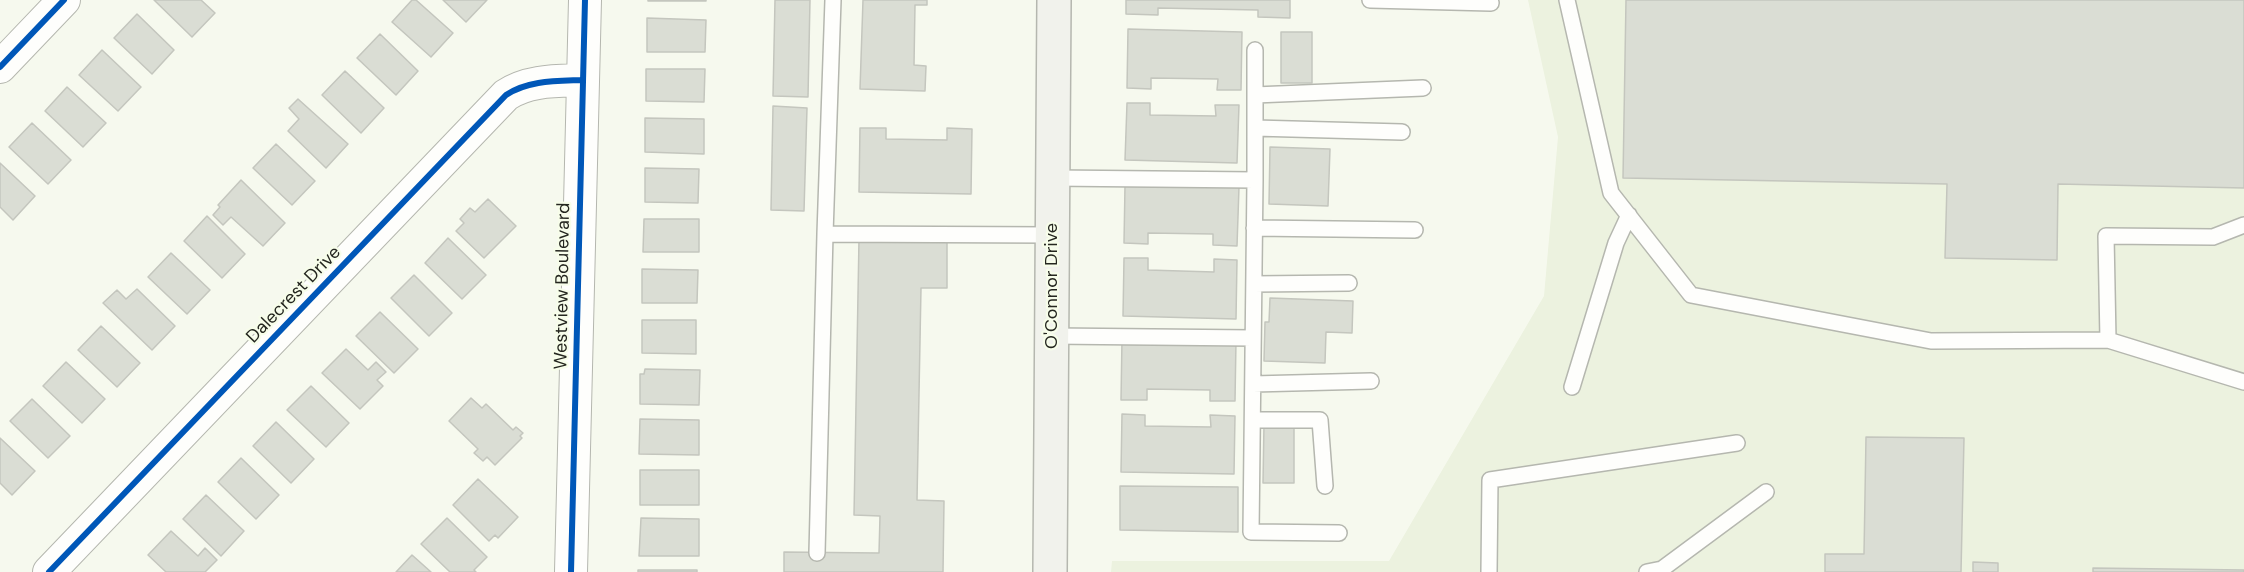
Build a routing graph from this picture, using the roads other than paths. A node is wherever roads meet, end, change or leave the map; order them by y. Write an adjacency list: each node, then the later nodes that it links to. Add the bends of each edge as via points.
1 (64, 0): 9 (street)
2 (585, 0): 10 (street, Westview Boulevard)
3 (833, 0): 21 (lane)
4 (1054, 0): 15 (main road, O'Connor Drive)
5 (1370, 0): 7 (lane)
6 (1568, 0): 17 (lane, via 1611,193)
7 (1491, 3)
8 (1255, 50): 12 (lane)
9 (0, 67)
10 (582, 80): 38 (street, Dalecrest Drive, via 534,83 506,95); 39 (street, Westview Boulevard)
11 (1423, 88): 12 (lane)
12 (1255, 95): 13 (lane)
13 (1255, 128): 14 (lane); 16 (lane)
14 (1402, 132)
15 (1052, 178): 16 (lane); 22 (main road, O'Connor Drive)
16 (1255, 180): 19 (lane)
17 (1629, 215): 27 (lane, via 1691,295 1931,340); 31 (lane, via 1616,243)
18 (2244, 225): 27 (lane, via 2213,237 2106,236)
19 (1254, 228): 20 (lane); 24 (lane)
20 (1415, 230)
21 (825, 234): 22 (lane); 37 (lane)
22 (1052, 235): 25 (main road, O'Connor Drive)
23 (1349, 283): 24 (lane)
24 (1254, 284): 26 (lane)
25 (1052, 336): 26 (lane); 40 (main road, O'Connor Drive)
26 (1253, 338): 30 (lane)
27 (2108, 340): 29 (lane)
28 (1371, 381): 30 (lane)
29 (2244, 382)
30 (1253, 384): 32 (lane)
31 (1572, 387)
32 (1253, 420): 34 (lane, via 1320,420); 36 (lane, via 1251,532)
33 (1737, 443): 41 (lane, via 1490,480)
34 (1325, 486)
35 (1766, 492): 42 (lane, via 1662,569)
36 (1339, 533)
37 (817, 552)
38 (49, 572)
39 (571, 572)
40 (1050, 572)
41 (1489, 572)
42 (1647, 572)

